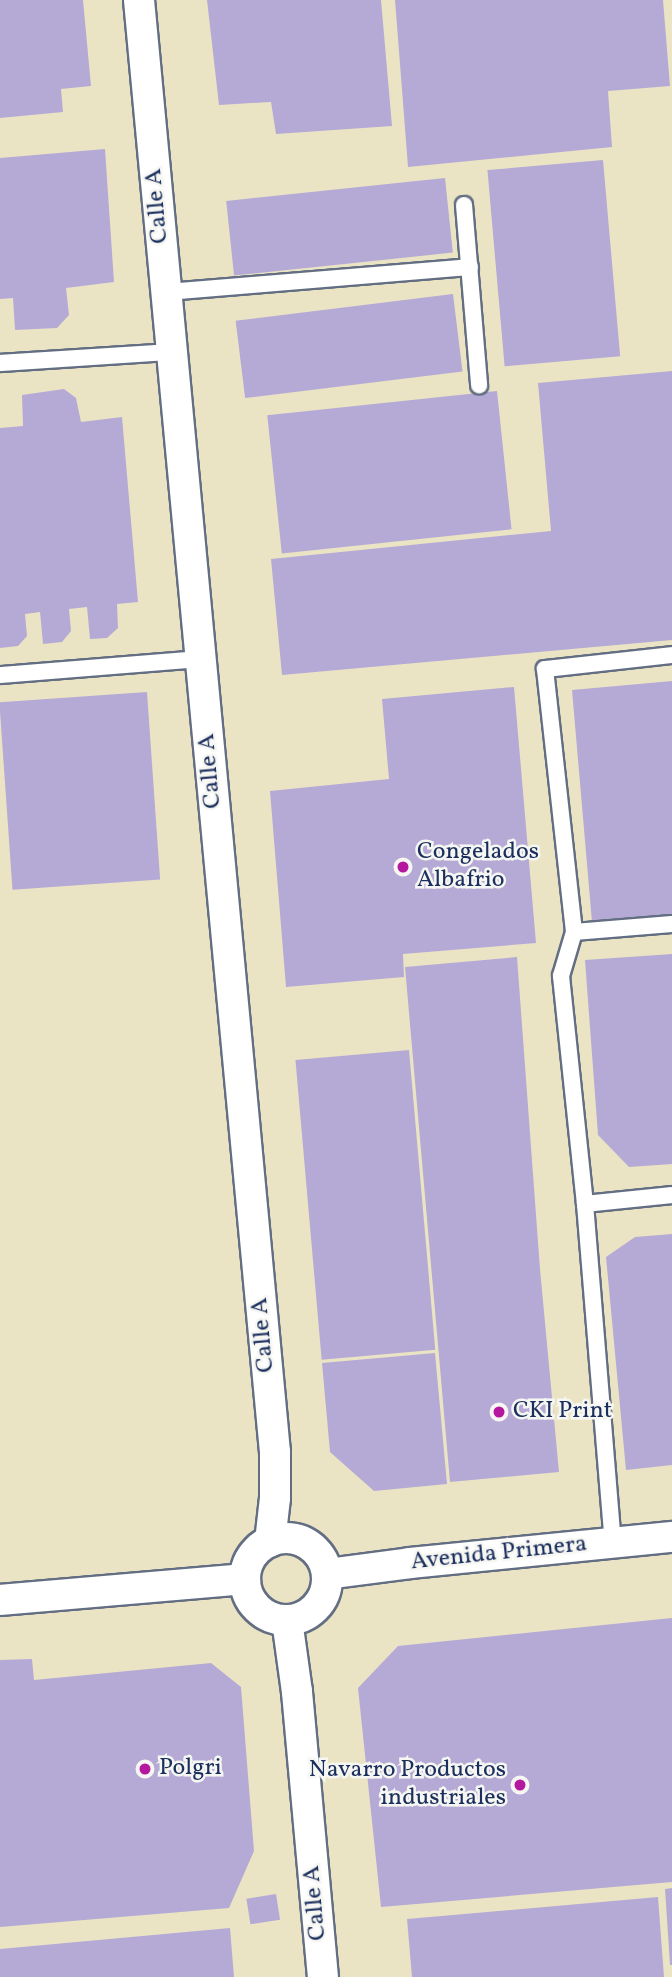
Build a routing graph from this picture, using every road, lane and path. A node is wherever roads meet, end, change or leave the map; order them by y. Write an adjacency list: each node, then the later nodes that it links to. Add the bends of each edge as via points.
1 (139, 0): 4 (street, Calle A)
2 (464, 205): 3 (lane)
3 (470, 267): 4 (lane); 7 (lane)
4 (166, 292): 5 (street, Calle A)
5 (172, 352): 6 (lane); 9 (street, Calle A)
6 (0, 363)
7 (479, 385)
8 (672, 655): 12 (lane, via 545,669)
9 (201, 659): 10 (lane); 16 (street, Calle A, via 275,1452)
10 (0, 675)
11 (672, 924): 12 (lane)
12 (574, 932): 14 (lane, via 561,976)
13 (672, 1195): 14 (lane)
14 (585, 1204): 17 (lane)
15 (672, 1538): 17 (street, Avenida Primera)
16 (270, 1542): 18 (street, via 283,1538 307,1544); 19 (street, via 252,1556)
17 (613, 1543): 18 (street, Avenida Primera)
18 (327, 1574): 21 (street, via 326,1591 317,1606)
19 (245, 1579): 20 (street); 21 (street, via 253,1603 262,1612)
20 (0, 1600)
21 (287, 1620): 22 (street, Calle A)
22 (323, 1977)

